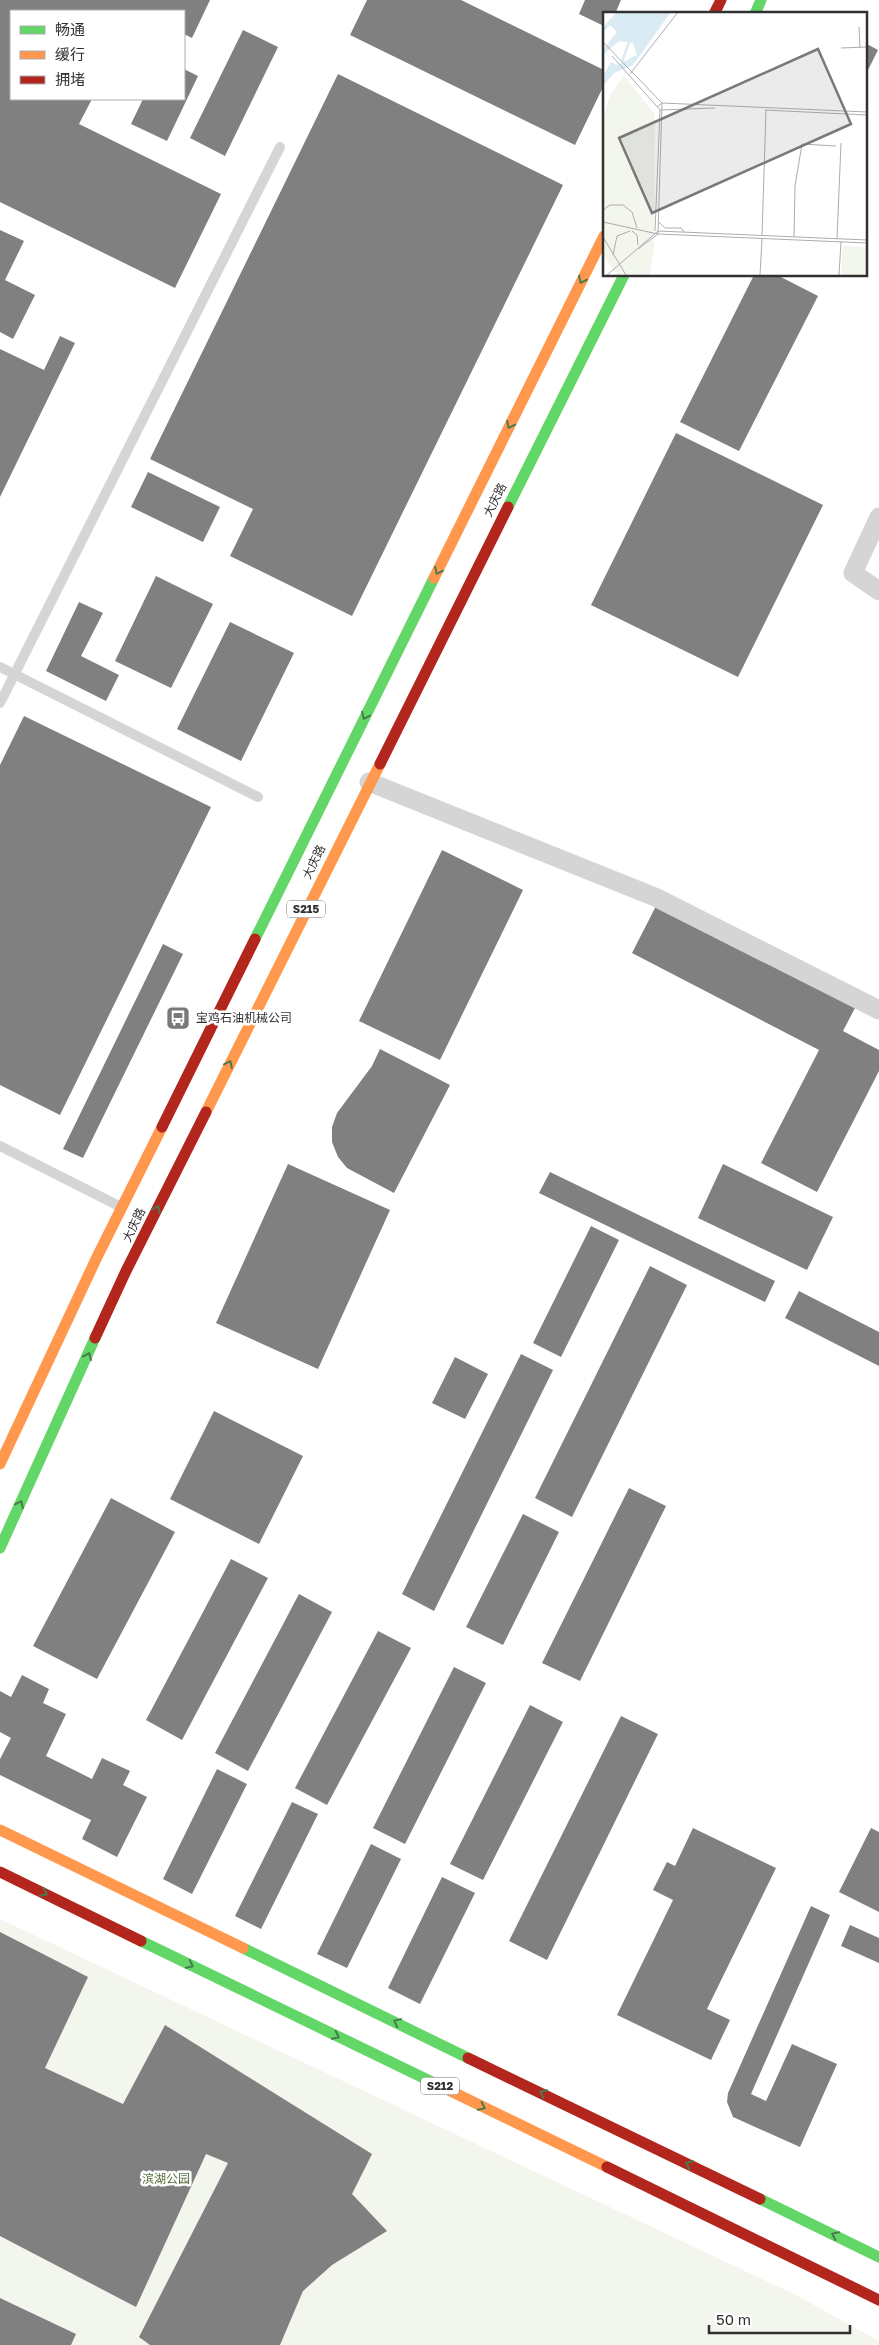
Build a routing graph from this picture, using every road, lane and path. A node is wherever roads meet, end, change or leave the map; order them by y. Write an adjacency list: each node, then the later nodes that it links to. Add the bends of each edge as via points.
1 (721, 0): 3 (main road)
2 (762, 0): 4 (main road)
3 (715, 12)
4 (756, 12)
5 (280, 147): 11 (lane)
6 (603, 238): 17 (main road, 大庆路 / S215, one-way to 17)
7 (623, 276): 13 (main road, 大庆路 / S215)
8 (879, 517): 9 (street, via 853,573)
9 (879, 591)
10 (0, 667): 11 (lane)
11 (14, 674): 12 (lane); 14 (lane)
12 (0, 703)
13 (369, 782): 15 (street, via 655,897); 19 (main road, 大庆路 / S215, one-way to 13, via 126,1271)
14 (258, 797)
15 (879, 1010)
16 (0, 1146): 17 (lane)
17 (122, 1207): 18 (main road, 大庆路 / S215)
18 (0, 1464)
19 (0, 1548)
20 (0, 1830): 22 (main road, one-way to 20)
21 (0, 1872): 23 (main road, S212, one-way to 23)
22 (879, 2257)
23 (879, 2300)

